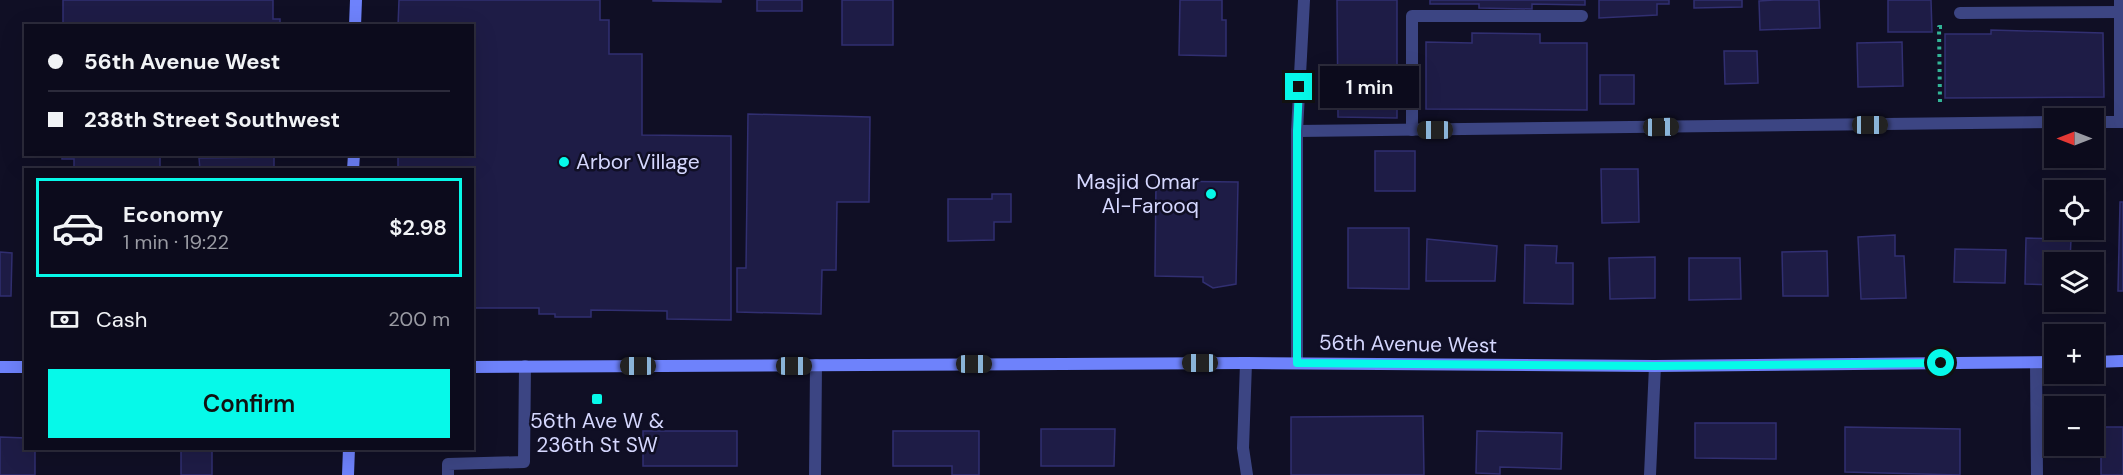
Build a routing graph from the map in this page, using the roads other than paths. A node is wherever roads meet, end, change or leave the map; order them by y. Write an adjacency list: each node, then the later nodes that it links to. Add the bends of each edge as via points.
1 (356, 0): 6 (main road)
2 (1304, 0): 11 (street)
3 (2120, 6): 4 (street); 9 (street)
4 (1960, 14)
5 (1582, 16): 10 (street, via 1412,16)
6 (355, 24)
7 (2044, 122): 10 (street)
8 (2104, 122): 9 (street)
9 (2121, 122)
10 (1412, 130): 11 (street)
11 (1297, 131): 15 (street)
12 (2123, 361): 13 (main road)
13 (2104, 362)
14 (1246, 363): 15 (main road, 56th Avenue West); 19 (main road, 56th Avenue West); 28 (street, via 1243,448)
15 (1297, 363): 20 (main road, 56th Avenue West)
16 (2036, 363): 17 (main road, 56th Avenue West); 20 (main road, 56th Avenue West); 30 (street)
17 (2044, 363)
18 (525, 366): 19 (main road, 56th Avenue West); 23 (main road, 56th Avenue West); 26 (street, via 524,462 448,464)
19 (816, 366): 27 (street)
20 (1655, 366): 29 (street)
21 (0, 367): 22 (main road)
22 (24, 367)
23 (474, 367)
24 (349, 450): 25 (main road)
25 (348, 475)
26 (448, 475)
27 (815, 475)
28 (1247, 475)
29 (1650, 475)
30 (2037, 475)

